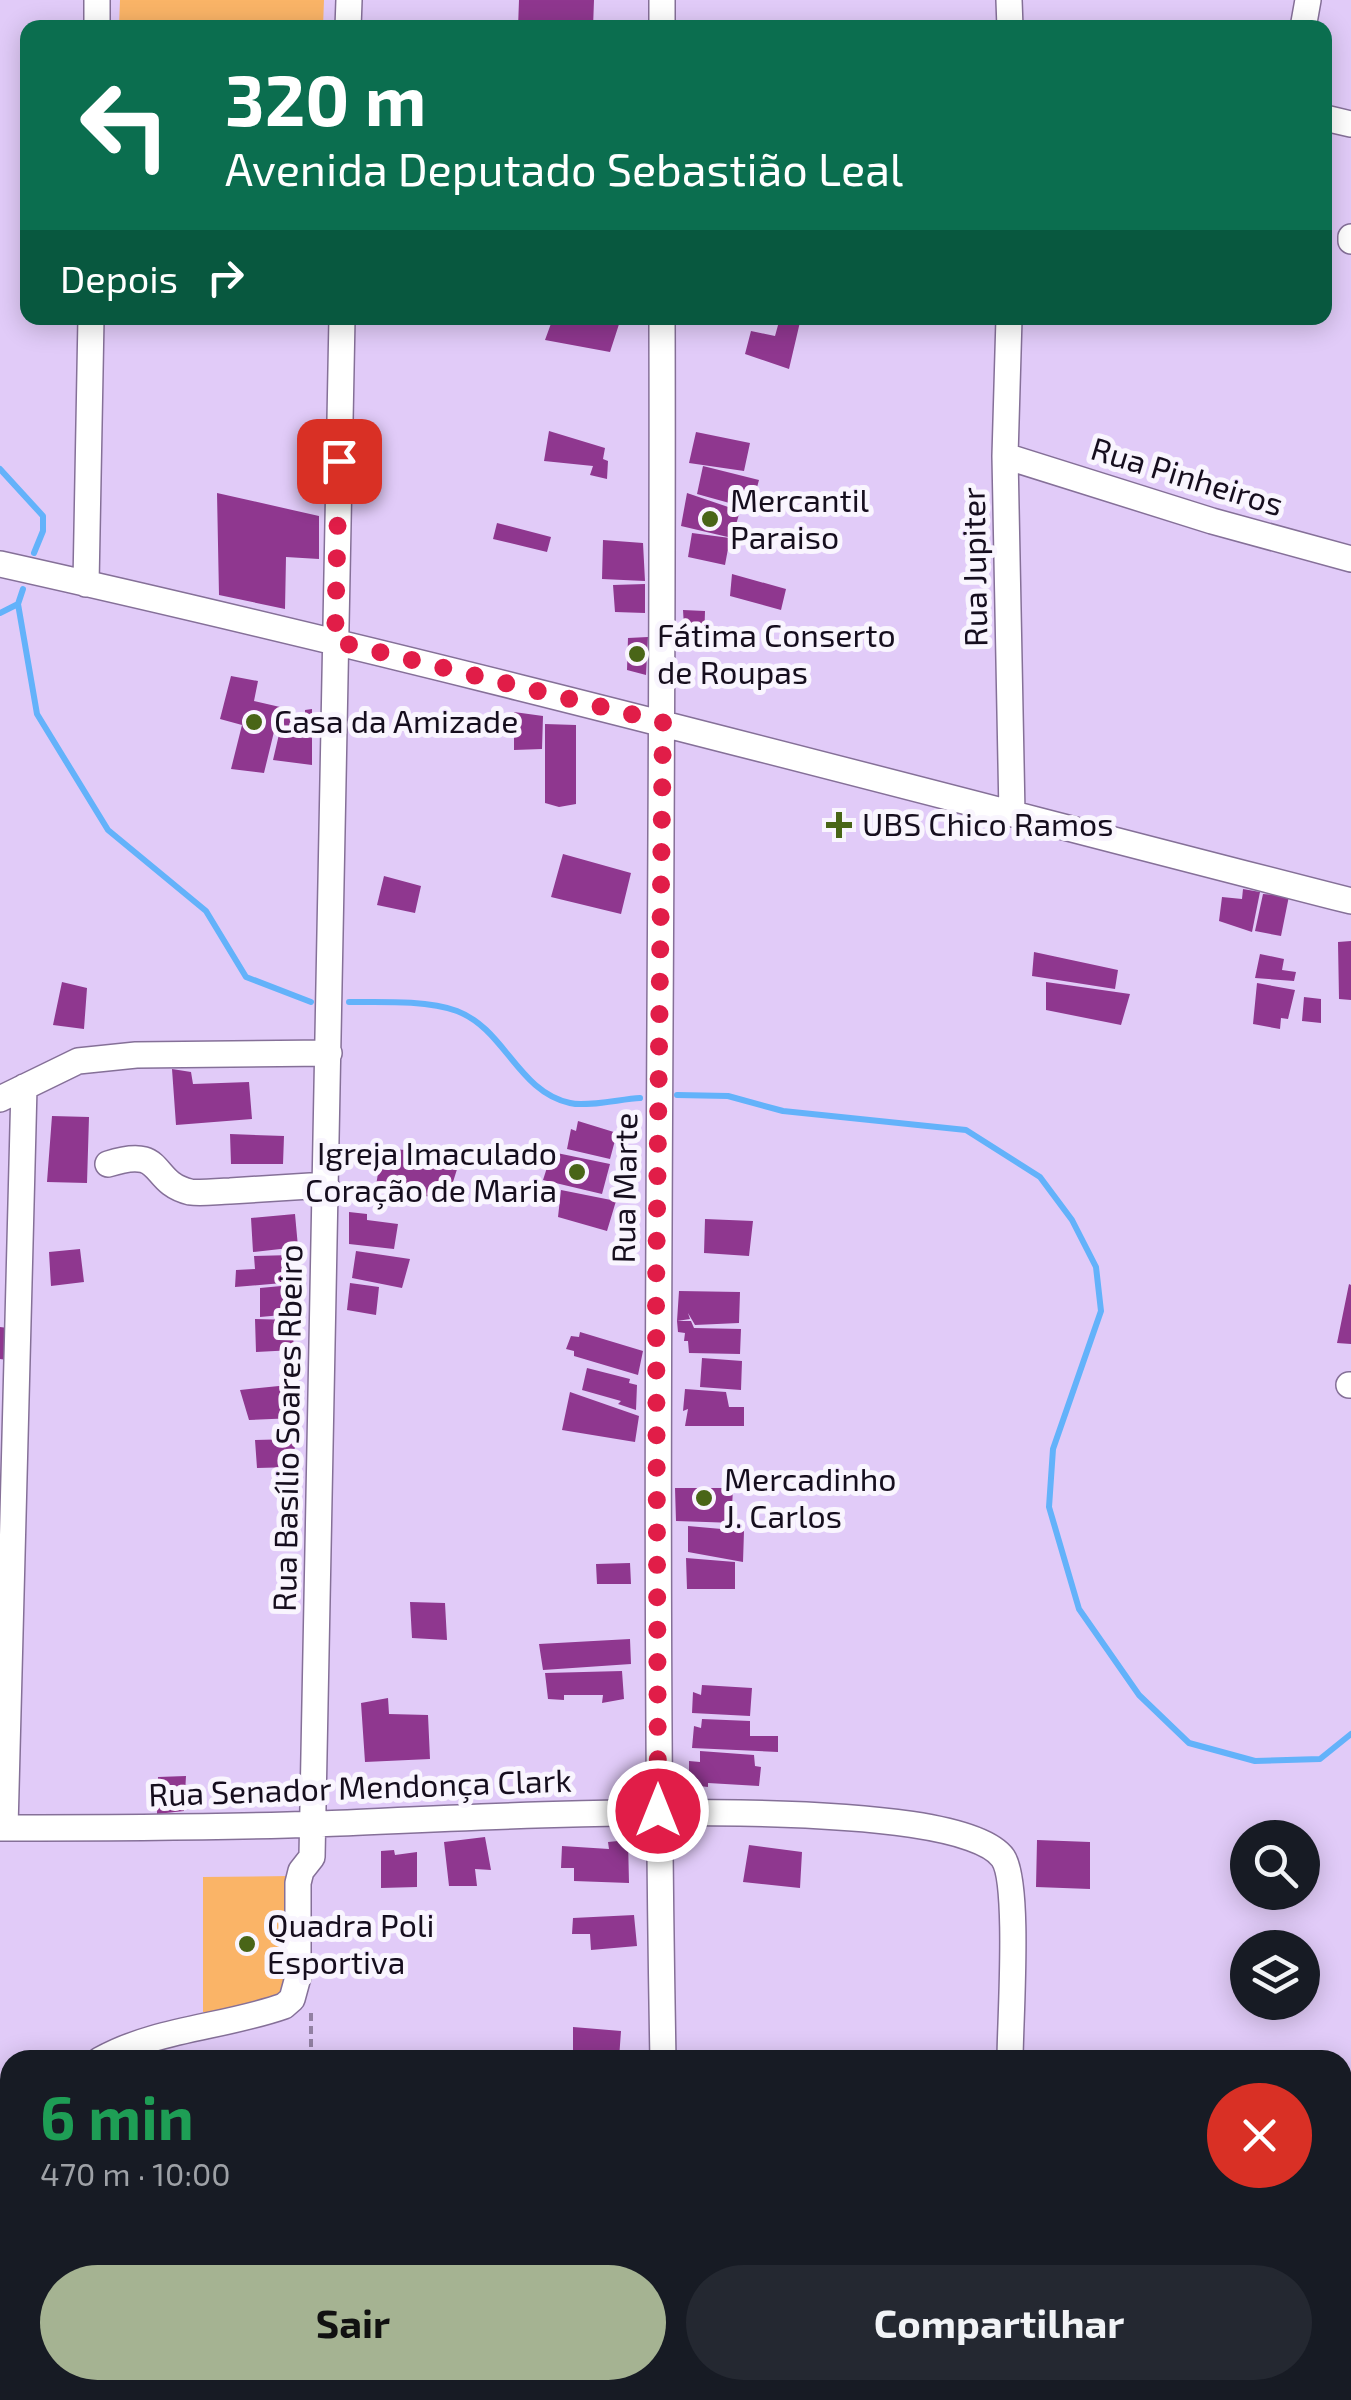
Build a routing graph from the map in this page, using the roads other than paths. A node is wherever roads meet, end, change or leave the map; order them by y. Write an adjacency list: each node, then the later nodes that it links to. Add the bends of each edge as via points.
1 (91, 325): 8 (street)
2 (342, 325): 9 (street, Rua Basílio Soares Rbeiro)
3 (662, 325): 10 (street, Rua Marte)
4 (1009, 325): 5 (street, Rua Jupiter)
5 (1005, 456): 6 (street, Rua Pinheiros); 11 (street, Rua Jupiter)
6 (1351, 559)
7 (0, 564): 8 (street)
8 (86, 584): 9 (street)
9 (335, 641): 10 (street); 13 (street, Rua Basílio Soares Rbeiro)
10 (663, 722): 11 (street); 19 (street, Rua Marte)
11 (1012, 814): 12 (street)
12 (1351, 901)
13 (329, 1053): 14 (street, via 78,1061); 17 (street, Rua Basílio Soares Rbeiro)
14 (24, 1087): 15 (street); 18 (street)
15 (0, 1099)
16 (108, 1164): 17 (street, via 143,1158 171,1185 194,1193)
17 (326, 1185): 20 (street, Rua Basílio Soares Rbeiro)
18 (4, 1662): 21 (street)
19 (658, 1811): 20 (street, Rua Senador Mendonça Clark); 23 (street, Rua Marte); 24 (street, Rua Senador Mendonça Clark, via 922,1824 993,1848 1005,1860 1012,1888)
20 (312, 1824): 21 (street, Rua Senador Mendonça Clark); 22 (street, Rua Basílio Soares Rbeiro, via 312,1857 298,1883 296,1988 284,2006)
21 (2, 1828)
22 (130, 2050)
23 (663, 2050)
24 (1010, 2050)

